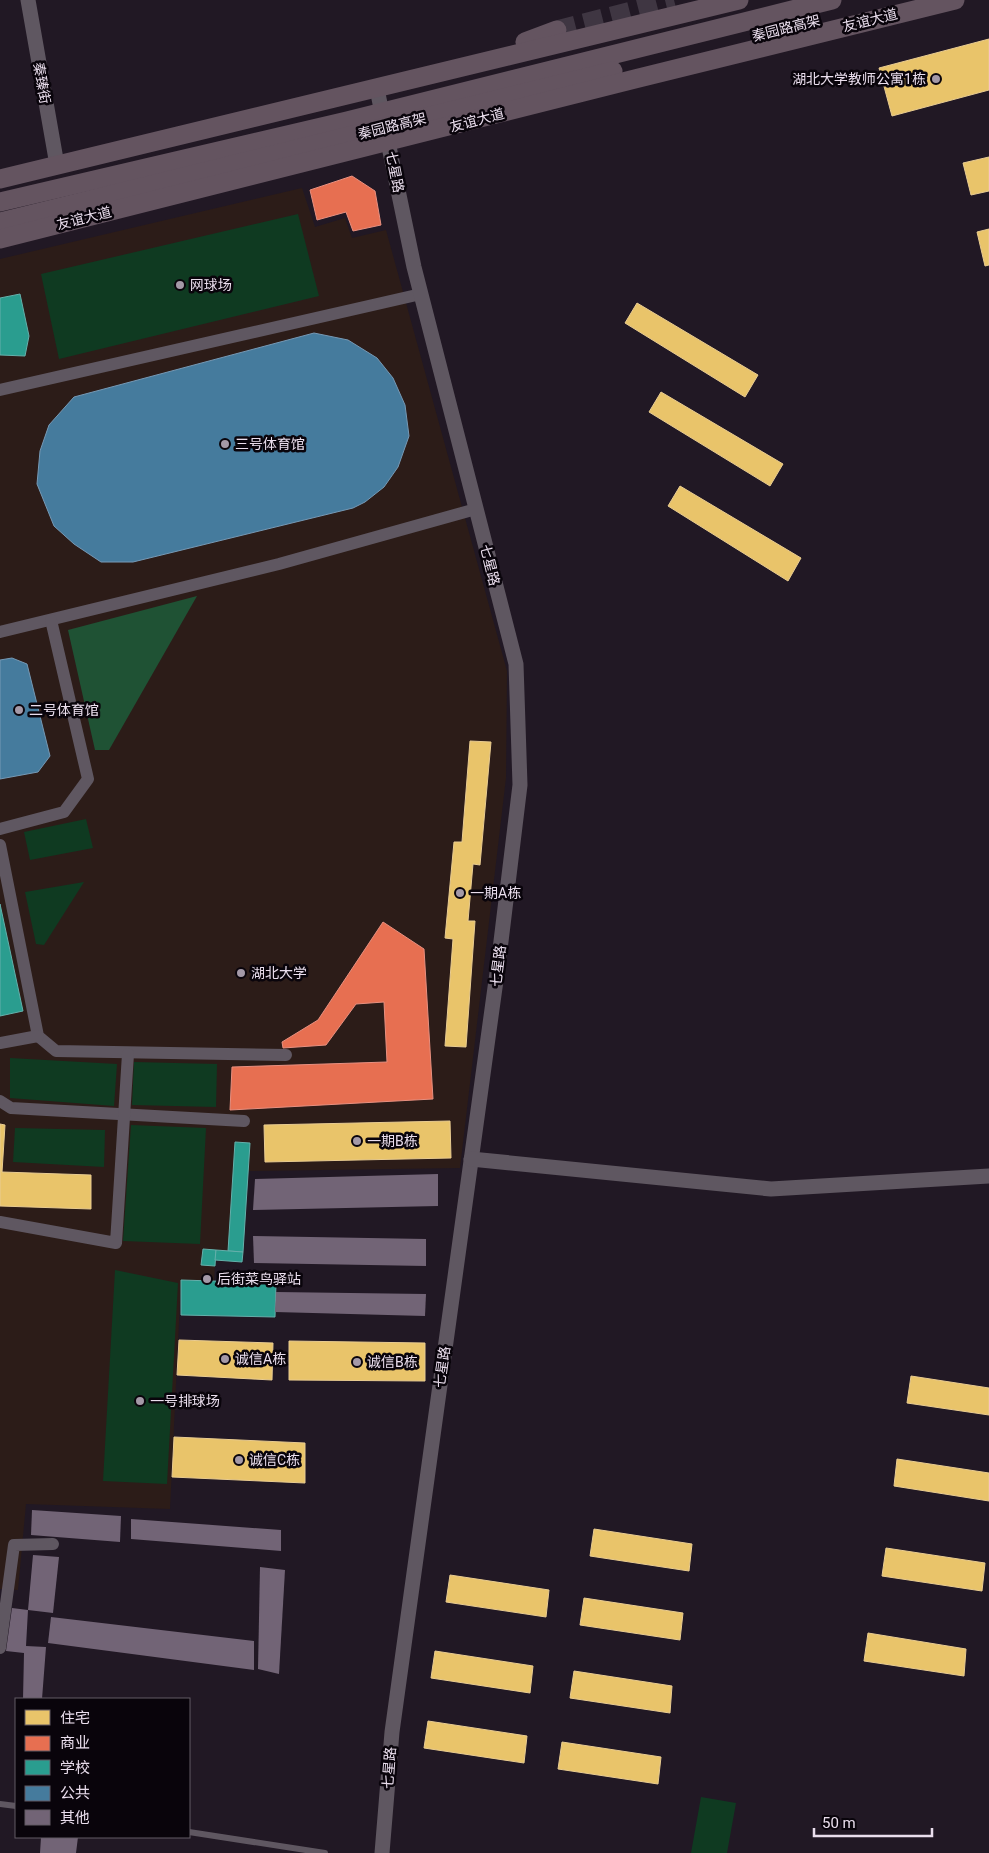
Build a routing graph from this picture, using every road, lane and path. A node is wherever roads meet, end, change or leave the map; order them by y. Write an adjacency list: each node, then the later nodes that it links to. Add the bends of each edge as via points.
1 (28, 0): 10 (street, 秦臻街)
2 (739, 0): 7 (main road)
3 (832, 0): 12 (main road, 秦园路高架, via 346,121)
4 (901, 0): 13 (main road, 秦园路高架)
5 (954, 0): 9 (main road, 友谊大道)
6 (557, 30): 7 (main road)
7 (486, 61): 8 (main road)
8 (377, 89): 9 (street, 七星路); 10 (main road)
9 (389, 142): 14 (main road, 友谊大道); 15 (street, 七星路)
10 (57, 165): 11 (main road)
11 (0, 179)
12 (0, 202)
13 (0, 222)
14 (0, 239)
15 (421, 294): 16 (street); 17 (street, 七星路)
16 (0, 390)
17 (476, 509): 18 (street, via 279,564); 29 (street, 七星路, via 516,664 520,786)
18 (51, 620): 19 (street); 20 (street, via 88,779 64,812)
19 (0, 632)
20 (0, 829)
21 (0, 845): 22 (street)
22 (38, 1036): 23 (street); 24 (street, via 56,1051)
23 (0, 1043)
24 (128, 1054): 25 (street); 27 (street)
25 (286, 1056)
26 (0, 1100): 27 (street, via 11,1108)
27 (124, 1114): 28 (street); 31 (street, via 116,1242)
28 (244, 1121)
29 (471, 1159): 30 (street, via 771,1189); 38 (street, 七星路, via 392,1732)
30 (989, 1176)
31 (0, 1222)
32 (53, 1544): 33 (street, via 14,1545)
33 (0, 1648)
34 (0, 1804): 35 (lane)
35 (15, 1806)
36 (190, 1832): 37 (lane)
37 (325, 1853)
38 (382, 1853)

